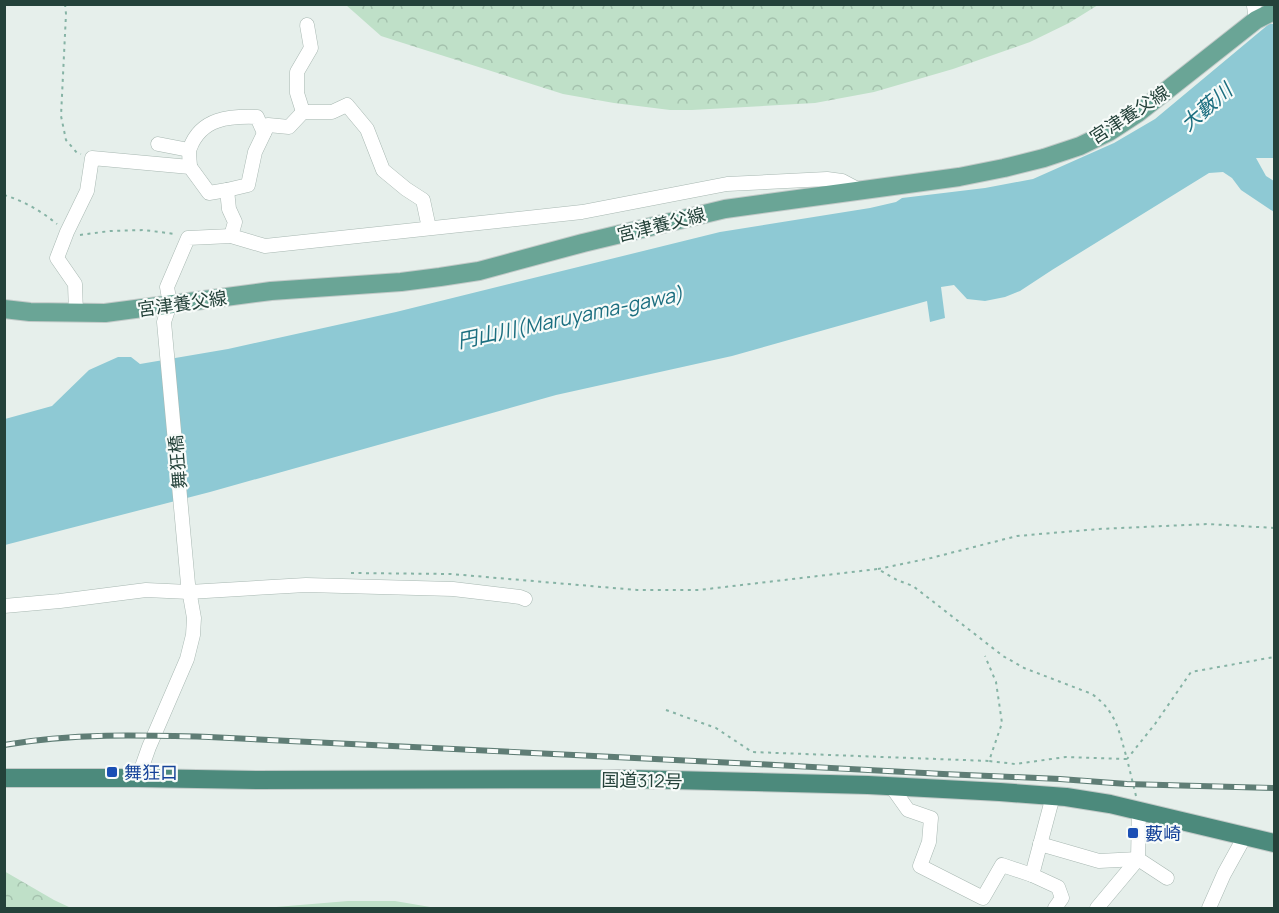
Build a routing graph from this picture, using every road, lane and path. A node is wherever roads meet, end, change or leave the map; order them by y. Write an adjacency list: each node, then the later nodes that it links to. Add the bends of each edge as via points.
1 (65, 4): 9 (path, via 61,116 66,140 77,153)
2 (1275, 11): 3 (main road, 宮津養父線)
3 (1256, 12): 12 (main road, 宮津養父線, via 1138,113 1080,146 1004,168)
4 (306, 25): 5 (street, via 311,48 297,72 297,93)
5 (303, 112): 6 (street, via 289,127 268,124); 14 (street, via 332,112 347,105 367,129 383,170 423,200)
6 (264, 133): 8 (street, via 257,117 214,121 200,130); 11 (street, via 255,152 248,185)
7 (158, 144): 8 (street)
8 (189, 150): 10 (street)
9 (92, 158): 10 (street); 15 (street, via 87,191)
10 (190, 167): 11 (street, via 209,193)
11 (227, 190): 16 (street, via 234,222)
12 (861, 190): 14 (street, via 827,179 727,184 582,212); 18 (main road, 宮津養父線, via 725,209 469,272)
13 (4, 195): 15 (path, via 43,213)
14 (429, 228): 16 (street, via 265,246)
15 (67, 232): 17 (path, via 76,236 144,230); 20 (street, via 57,258 75,284)
16 (231, 236): 17 (street)
17 (188, 238): 18 (street, 舞狂橋, via 167,287)
18 (170, 304): 20 (main road, 宮津養父線); 24 (street, 舞狂橋, via 164,322)
19 (4, 309): 20 (main road, 宮津養父線)
20 (76, 313)
21 (1275, 528): 22 (path, via 1208,524 1017,536)
22 (878, 569): 23 (path, via 689,590 637,590 451,574); 30 (path, via 914,586 1003,656 1102,701 1115,718)
23 (344, 574)
24 (188, 588): 25 (street, via 380,586 453,589); 26 (street); 33 (street, 舞狂橋, via 195,618 187,659)
25 (525, 599)
26 (4, 606)
27 (985, 656): 31 (path, via 996,682 1002,723)
28 (1275, 657): 30 (path, via 1191,672)
29 (666, 710): 31 (path, via 717,728 752,752)
30 (1127, 759): 31 (path, via 1066,757 1015,764); 36 (path)
31 (989, 761)
32 (4, 778): 33 (highway, 国道312号)
33 (138, 778): 34 (highway, 国道312号, via 632,779)
34 (891, 786): 35 (highway, 国道312号); 41 (street, via 908,810 931,818 929,842 920,867 983,898 1002,865)
35 (1053, 796): 36 (highway, 国道312号); 39 (street)
36 (1139, 811): 37 (highway, 国道312号); 40 (street)
37 (1245, 836): 38 (highway, 国道312号); 45 (street)
38 (1275, 843)
39 (1040, 844): 40 (street, via 1099,861); 41 (street)
40 (1138, 859): 42 (street); 44 (street)
41 (1032, 875): 43 (street, via 1058,887 1062,898)
42 (1167, 878)
43 (1055, 909)
44 (1097, 909)
45 (1209, 909)

